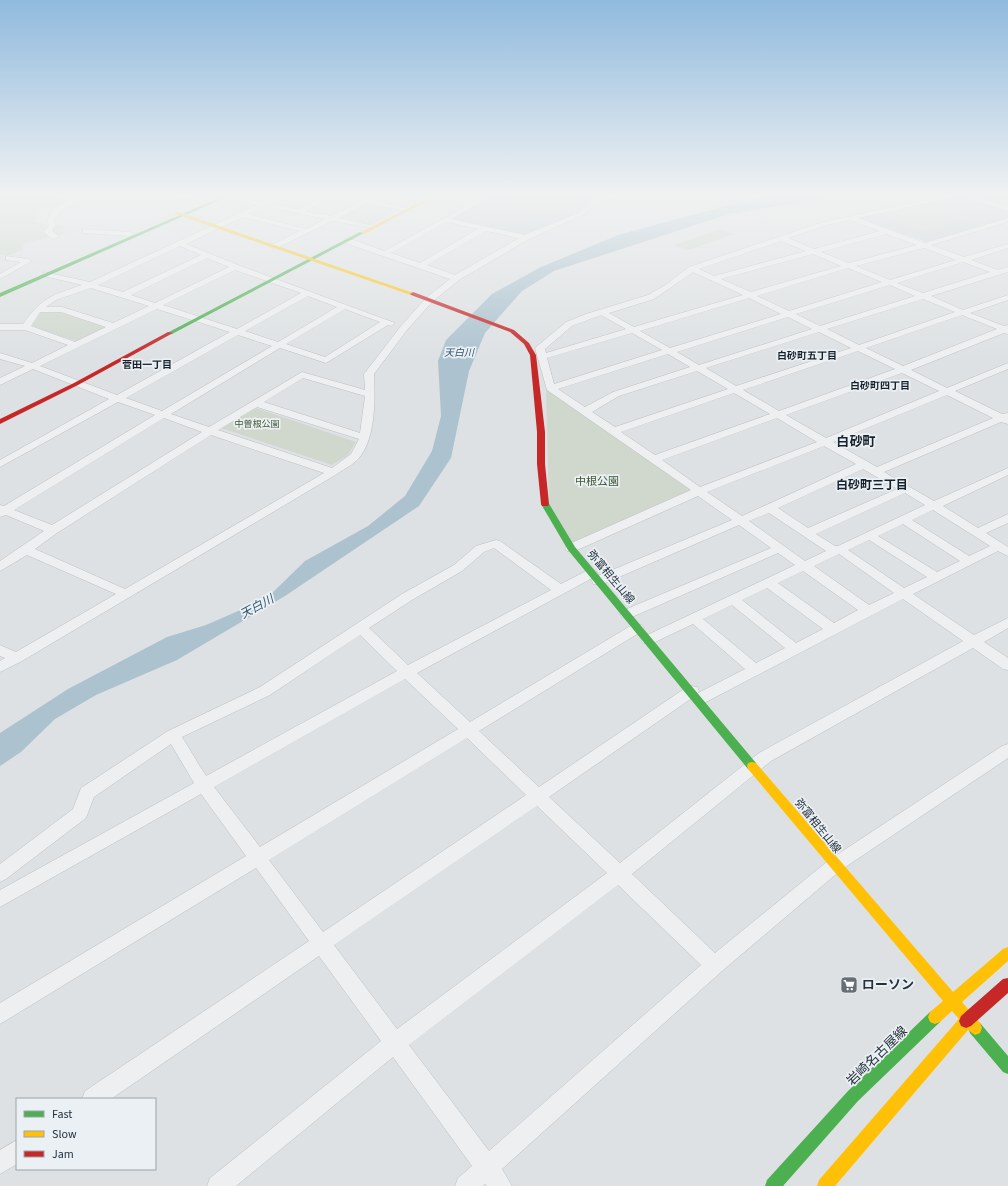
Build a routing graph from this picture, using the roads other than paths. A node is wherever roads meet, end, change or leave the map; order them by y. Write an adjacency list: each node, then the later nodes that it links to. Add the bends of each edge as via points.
1 (92, 250): 35 (street)
2 (99, 250): 27 (street)
3 (166, 250): 34 (street)
4 (194, 250): 17 (street)
5 (285, 250): 19 (street, 弥富相生山線)
6 (328, 250): 19 (street)
7 (375, 250): 16 (street)
8 (391, 250): 16 (street)
9 (447, 250): 21 (street)
10 (503, 250): 30 (street)
11 (746, 250): 24 (street)
12 (905, 250): 22 (street)
13 (939, 250): 20 (street)
14 (994, 250): 20 (street)
15 (813, 251): 22 (street); 32 (street)
16 (384, 254): 21 (street)
17 (206, 256): 23 (street); 38 (street)
18 (9, 258): 29 (street, via 28,261)
19 (311, 259): 31 (street); 42 (street, 弥富相生山線)
20 (964, 260): 26 (street); 33 (street)
21 (420, 266): 30 (street)
22 (848, 266): 33 (street); 39 (street)
23 (235, 267): 31 (street); 43 (street)
24 (692, 269): 32 (street); 46 (street, via 650,297)
25 (1008, 269): 26 (street)
26 (998, 272): 28 (street); 40 (street)
27 (47, 274): 34 (street); 37 (street)
28 (1008, 276)
29 (0, 277)
30 (456, 278): 42 (street)
31 (272, 279): 36 (street); 49 (street)
32 (713, 279): 39 (street)
33 (888, 282): 40 (street); 48 (street)
34 (91, 285): 38 (street); 45 (street, via 53,298)
35 (0, 290)
36 (307, 293): 44 (street); 57 (street)
37 (0, 295)
38 (124, 295): 43 (street)
39 (750, 295): 48 (street); 58 (street)
40 (922, 296): 47 (street); 55 (street)
41 (1008, 297): 47 (street)
42 (432, 301): 54 (street); 104 (street, 弥富相生山線, via 512,331 526,343 533,355 545,505)
43 (156, 305): 49 (street); 51 (street)
44 (344, 306): 50 (street); 59 (street)
45 (38, 309): 51 (street, via 62,310); 53 (street)
46 (602, 312): 58 (street); 64 (street, via 577,320 559,330 540,348)
47 (963, 313): 56 (street); 61 (street)
48 (788, 314): 55 (street); 62 (street)
49 (197, 318): 57 (street); 70 (street)
50 (386, 322): 54 (street); 59 (street, via 326,360)
51 (113, 326): 60 (street)
52 (0, 327): 53 (street)
53 (26, 328): 60 (street)
54 (404, 328): 74 (street, via 369,374)
55 (818, 330): 61 (street); 67 (street)
56 (1007, 330): 68 (street)
57 (239, 331): 59 (street); 75 (street)
58 (634, 331): 62 (street); 64 (street)
59 (280, 344): 78 (street)
60 (76, 345): 65 (street)
61 (856, 348): 68 (street); 72 (street)
62 (669, 352): 67 (street); 71 (street)
63 (0, 356): 65 (street)
64 (542, 357): 71 (street)
65 (33, 366): 69 (street); 70 (street)
66 (1008, 366): 73 (street)
67 (698, 368): 72 (street); 77 (street, via 616,394)
68 (902, 370): 73 (street); 79 (street)
69 (0, 382)
70 (76, 384): 75 (street); 81 (street)
71 (550, 388): 77 (street)
72 (734, 389): 79 (street); 83 (street)
73 (947, 391): 80 (street); 85 (street)
74 (370, 394): 76 (street, via 302,375); 84 (street)
75 (118, 398): 78 (street); 87 (street)
76 (256, 403): 82 (street); 84 (street)
77 (586, 411): 83 (street)
78 (164, 415): 82 (street); 96 (street)
79 (779, 416): 85 (street); 86 (street)
80 (1006, 418): 90 (street)
81 (0, 422)
82 (210, 431): 89 (street); 100 (street)
83 (614, 431): 86 (street)
84 (365, 438): 89 (street, via 355,456)
85 (825, 442): 88 (street); 93 (street)
86 (654, 459): 93 (street)
87 (0, 464)
88 (863, 465): 90 (street); 95 (street)
89 (333, 472): 116 (street)
90 (876, 472): 92 (street)
91 (1006, 474): 94 (street)
92 (906, 489): 94 (street); 101 (street)
93 (699, 492): 98 (street); 104 (street)
94 (934, 506): 99 (street); 102 (street)
95 (770, 508): 98 (street); 101 (street)
96 (2, 510): 100 (street)
97 (1008, 518): 102 (street)
98 (740, 519): 105 (street); 112 (street)
99 (904, 520): 103 (street); 109 (street)
100 (53, 530): 107 (street)
101 (808, 533): 108 (street)
102 (977, 533): 106 (street)
103 (870, 536): 108 (street); 113 (street)
104 (571, 548): 112 (street, 弥富相生山線)
105 (780, 548): 110 (street); 120 (street)
106 (1003, 549): 109 (street)
107 (26, 550): 111 (street); 116 (street)
108 (837, 550): 110 (street); 117 (street)
109 (969, 561): 113 (street)
110 (803, 565): 114 (street); 119 (street)
111 (0, 567)
112 (595, 577): 115 (street); 120 (street, 弥富相生山線)
113 (936, 577): 117 (street)
114 (767, 582): 118 (street); 124 (street)
115 (560, 590): 123 (street, via 496,544 480,549 458,568 407,597); 133 (street)
116 (126, 594): 129 (street)
117 (903, 594): 119 (street); 126 (street)
118 (732, 599): 121 (street); 127 (street)
119 (868, 611): 124 (street)
120 (627, 614): 125 (street, 弥富相生山線)
121 (694, 618): 125 (street); 132 (street)
122 (1008, 622): 126 (street)
123 (361, 628): 133 (street); 136 (street, via 265,691)
124 (833, 629): 127 (street)
125 (643, 634): 134 (street, 弥富相生山線); 135 (street)
126 (974, 642): 130 (street); 138 (street)
127 (795, 649): 132 (street)
128 (0, 650): 129 (street)
129 (16, 658): 131 (street)
130 (1008, 665)
131 (0, 667)
132 (755, 670): 134 (street)
133 (408, 671): 135 (street); 139 (street)
134 (695, 695): 138 (street, 弥富相生山線); 140 (street)
135 (468, 730): 140 (street); 141 (street)
136 (173, 735): 139 (street); 143 (street, via 87,793 80,813)
137 (1008, 750): 142 (street)
138 (753, 765): 142 (street, 弥富相生山線); 144 (street)
139 (203, 784): 141 (street); 145 (street)
140 (538, 797): 144 (street); 146 (street)
141 (258, 857): 146 (street); 151 (street)
142 (834, 865): 148 (street); 150 (street, 弥富相生山線)
143 (0, 874)
144 (619, 874): 148 (street); 153 (street)
145 (0, 899)
146 (321, 944): 153 (street); 155 (street)
147 (1008, 953): 150 (street, 岩崎名古屋線)
148 (715, 965): 158 (street)
149 (1008, 984): 152 (street)
150 (952, 1000): 152 (street, 弥富相生山線); 162 (street, 岩崎名古屋線, via 853,1096)
151 (0, 1014)
152 (968, 1019): 154 (street, 弥富相生山線); 163 (street)
153 (396, 1042): 158 (street); 159 (street)
154 (1008, 1067)
155 (94, 1098)
156 (16, 1152): 157 (street)
157 (0, 1163)
158 (488, 1168): 160 (street); 161 (street)
159 (218, 1186)
160 (466, 1186)
161 (501, 1186)
162 (773, 1186)
163 (825, 1186)

